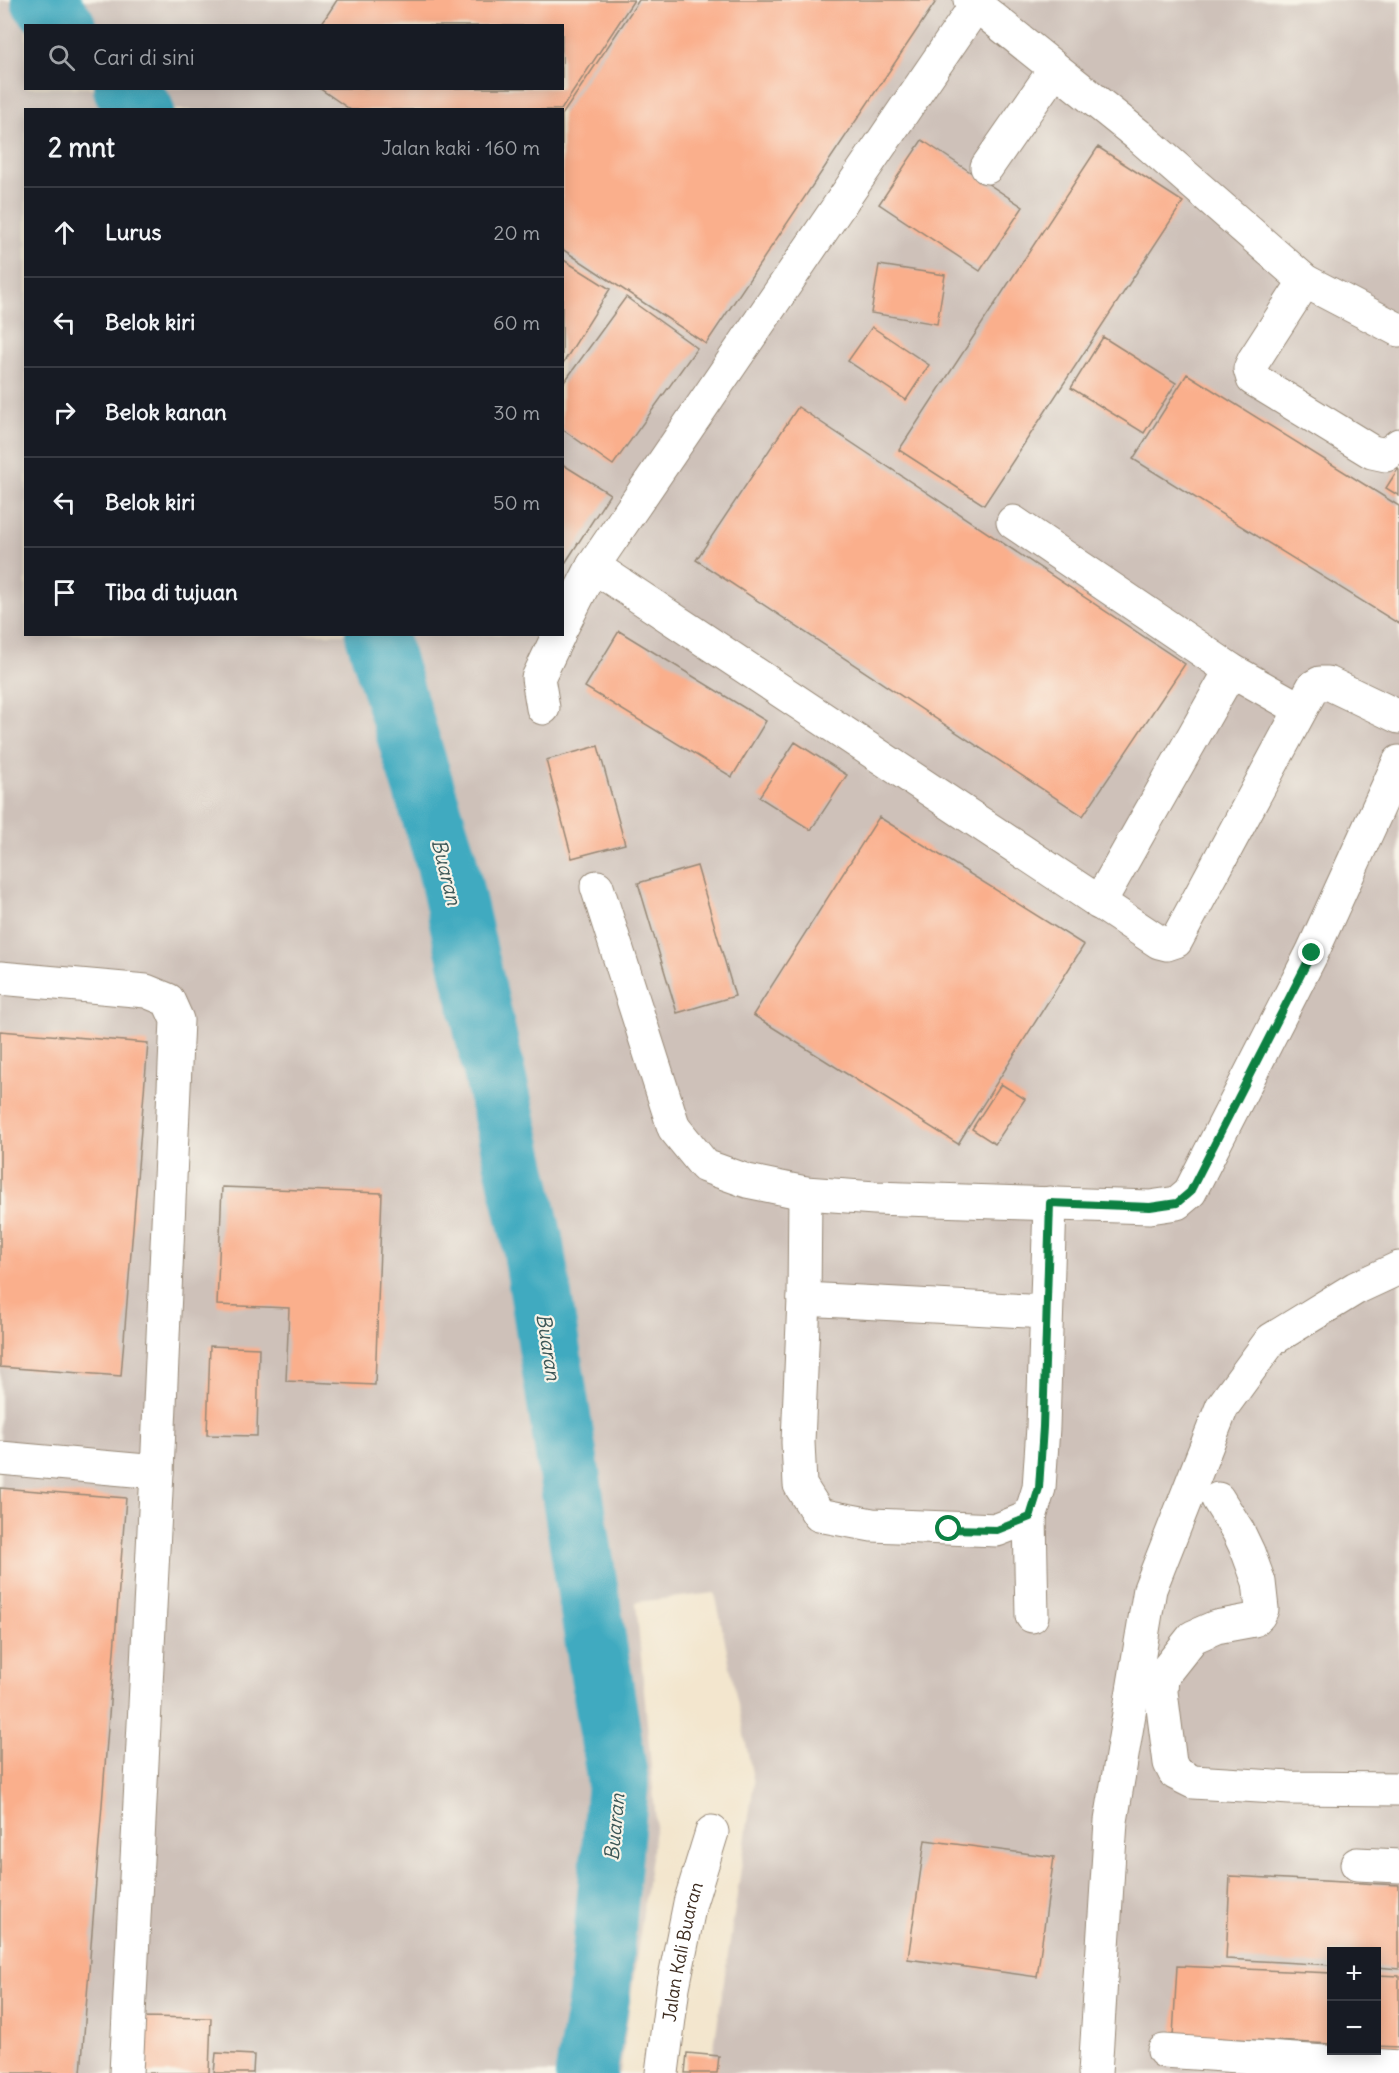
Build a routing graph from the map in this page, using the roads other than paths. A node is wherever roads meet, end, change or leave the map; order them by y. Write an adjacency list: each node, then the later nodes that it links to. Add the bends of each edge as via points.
1 (973, 2): 2 (street); 8 (street)
2 (1055, 69): 3 (street); 4 (street, via 1138,135)
3 (987, 167)
4 (1305, 281): 5 (street); 6 (street, via 1254,360 1250,369 1253,379 1372,452 1386,455)
5 (1399, 330)
6 (1399, 445)
7 (1013, 522): 11 (street)
8 (592, 566): 9 (street); 17 (street)
9 (564, 623)
10 (558, 636): 12 (street, via 538,678)
11 (1231, 670): 13 (street); 17 (street)
12 (543, 708)
13 (1299, 709): 14 (street, via 1313,687 1328,683); 17 (street, via 1176,941 1159,942)
14 (1399, 717)
15 (1399, 762): 20 (street, via 1312,953 1190,1192 1177,1203 1150,1207)
16 (597, 887): 19 (street, via 674,1128 705,1166 747,1181)
17 (1099, 903)
18 (0, 978): 25 (street, via 146,991 168,1000 177,1020)
19 (805, 1193): 20 (street); 22 (street)
20 (1050, 1203): 23 (street)
21 (1399, 1268): 37 (street, via 1356,1288 1271,1340 1222,1407 1150,1589 1112,1821)
22 (804, 1299): 23 (street); 27 (street, via 800,1485 819,1515 872,1524 997,1530)
23 (1046, 1312): 27 (street, via 1039,1488)
24 (0, 1458): 25 (street)
25 (157, 1472): 35 (street)
26 (1218, 1499): 29 (street, via 1248,1552 1259,1582 1262,1609 1254,1620 1216,1627 1193,1637 1162,1676 1174,1773 1193,1782)
27 (1030, 1517): 28 (street)
28 (1032, 1616)
29 (1399, 1789)
30 (712, 1832): 36 (street, Jalan Kali Buaran, via 690,1903 673,1987)
31 (1357, 1864): 32 (street)
32 (1399, 1866)
33 (1164, 2051): 34 (street)
34 (1399, 2067)
35 (126, 2073)
36 (662, 2073)
37 (1095, 2073)

